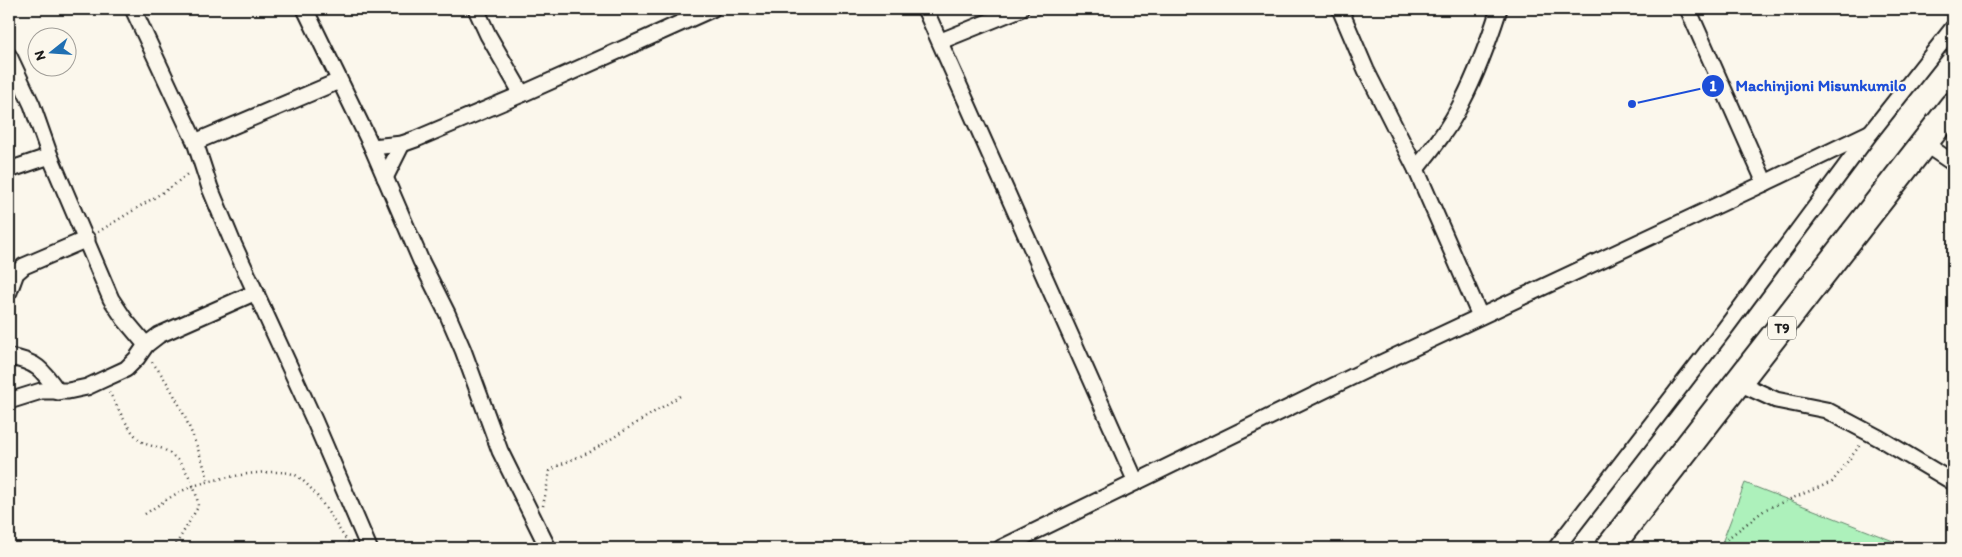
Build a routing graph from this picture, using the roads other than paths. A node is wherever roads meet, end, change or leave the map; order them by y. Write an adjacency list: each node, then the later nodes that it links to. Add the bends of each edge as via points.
1 (133, 9): 18 (street)
2 (305, 9): 14 (street)
3 (476, 9): 15 (street)
4 (712, 9): 10 (street)
5 (925, 9): 12 (street)
6 (1020, 9): 12 (street)
7 (1340, 9): 24 (street, via 1366,70)
8 (1499, 9): 24 (street, via 1462,102 1442,136)
9 (1688, 9): 27 (street)
10 (692, 12): 15 (street)
11 (1953, 28): 17 (street)
12 (940, 41): 37 (street)
13 (9, 56): 22 (street, via 32,105)
14 (339, 81): 18 (street); 21 (street)
15 (522, 94): 19 (street)
16 (1953, 106): 20 (highway, T9)
17 (1871, 132): 27 (street); 42 (street, via 1722,334)
18 (194, 142): 30 (street, via 232,241)
19 (402, 144): 21 (street); 26 (street)
20 (1926, 144): 23 (street); 34 (highway, T9)
21 (372, 147): 26 (street)
22 (50, 156): 25 (street); 28 (street)
23 (1953, 163)
24 (1416, 169): 31 (street)
25 (9, 170)
26 (385, 178): 40 (street, via 463,350 500,452)
27 (1765, 183): 31 (street)
28 (87, 240): 29 (street, via 24,266 16,273); 32 (street, via 111,299)
29 (9, 292)
30 (256, 292): 32 (street, via 159,335); 39 (street)
31 (1480, 316): 37 (street)
32 (144, 348): 35 (street, via 126,369 87,387)
33 (9, 356): 35 (street, via 38,366)
34 (1739, 382): 38 (street, via 1776,400 1826,410); 43 (highway, T9)
35 (58, 392): 36 (street, via 41,391)
36 (9, 401)
37 (1136, 482): 41 (street)
38 (1953, 482)
39 (369, 548)
40 (548, 548)
41 (1001, 548)
42 (1556, 548)
43 (1610, 548)

